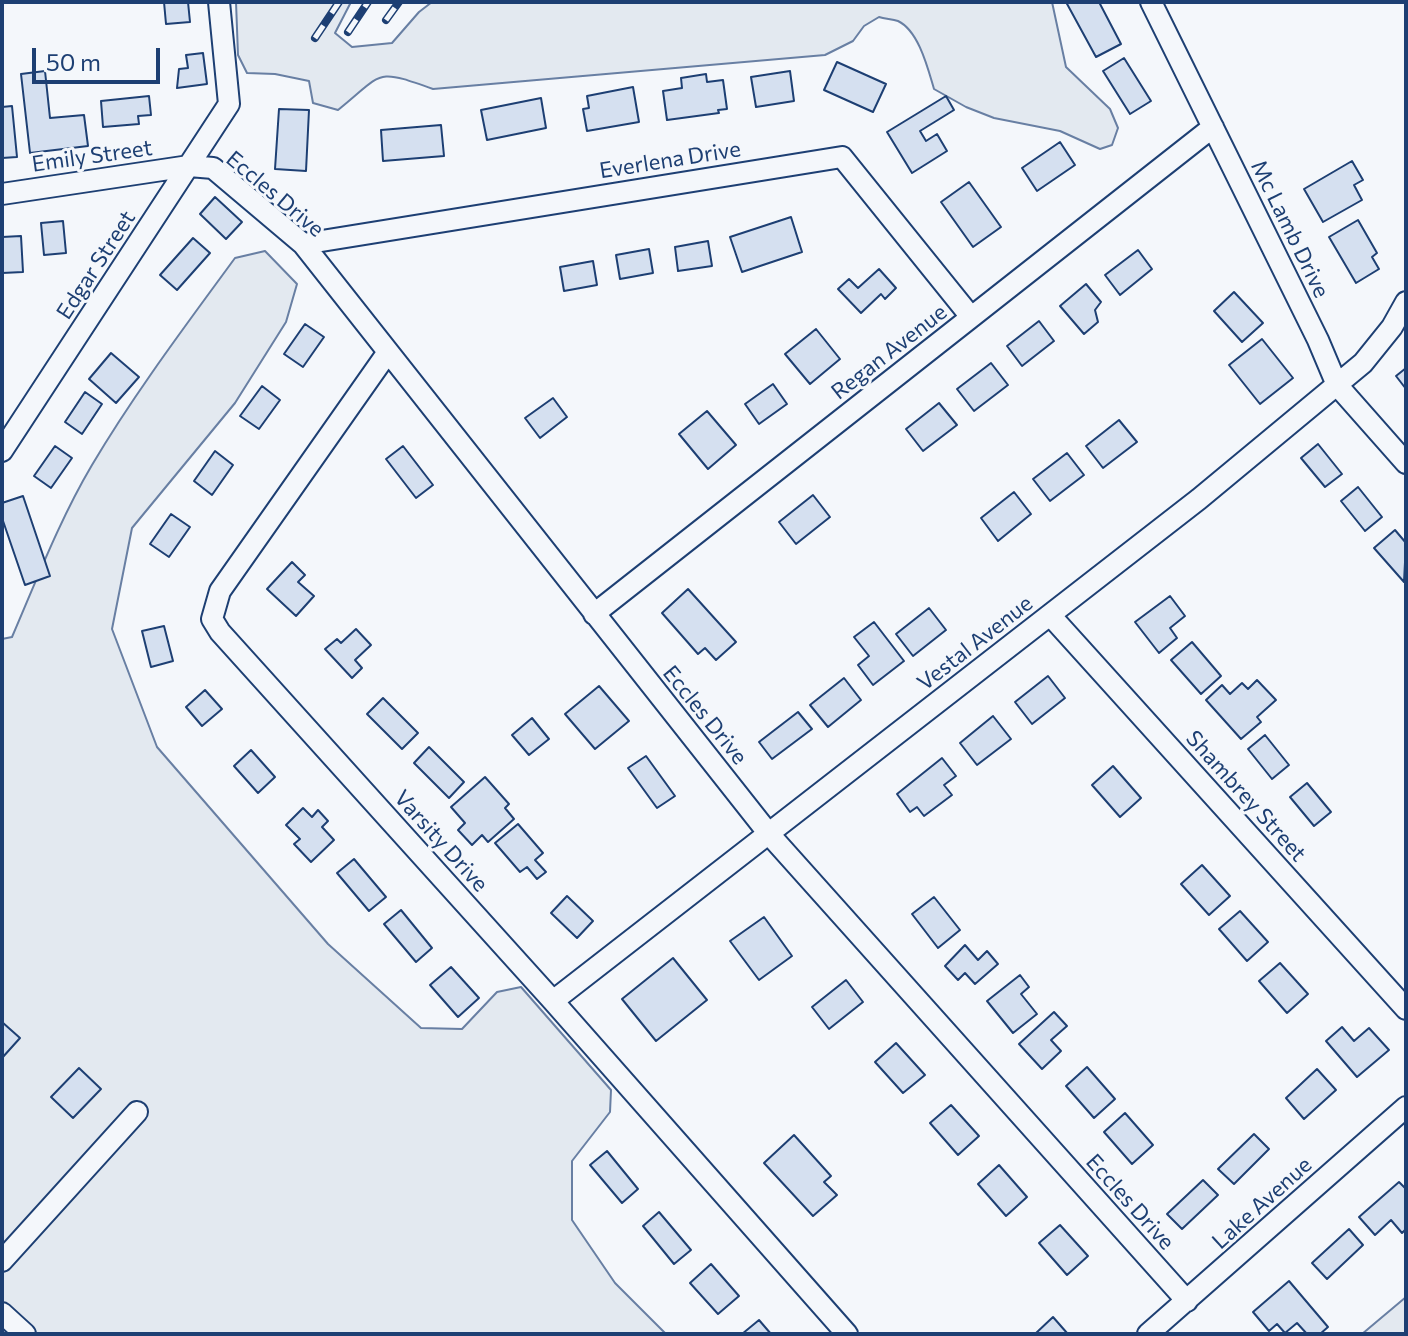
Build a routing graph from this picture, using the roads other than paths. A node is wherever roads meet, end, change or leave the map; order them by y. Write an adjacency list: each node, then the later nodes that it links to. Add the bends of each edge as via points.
1 (219, 2): 4 (street, Edgar Street, via 229,104)
2 (1151, 2): 3 (street, Mc Lamb Drive)
3 (1213, 127): 8 (street, Regan Avenue); 10 (street, Mc Lamb Drive)
4 (189, 166): 5 (street, Emily Street); 6 (street, Eccles Drive, via 213,168); 11 (street, Edgar Street)
5 (2, 194)
6 (303, 244): 8 (street, Everlena Drive, via 842,157); 9 (street, Eccles Drive)
7 (1406, 302): 10 (street, Vestal Avenue, via 1378,346)
8 (971, 317): 13 (street, Regan Avenue)
9 (388, 352): 13 (street, Eccles Drive); 16 (street, Varsity Drive, via 220,591 212,619)
10 (1337, 385): 12 (street, Mc Lamb Drive); 14 (street, Vestal Avenue)
11 (2, 451)
12 (1406, 463)
13 (594, 614): 15 (street, Eccles Drive)
14 (1050, 615): 15 (street, Vestal Avenue); 17 (street, Shambrey Street)
15 (769, 834): 16 (street, Vestal Avenue); 21 (street, Eccles Drive)
16 (553, 1001): 24 (street, Varsity Drive)
17 (1406, 1009)
18 (1406, 1107): 21 (street, Lake Avenue)
19 (137, 1112): 20 (street)
20 (2, 1261)
21 (1187, 1301): 25 (street, Lake Avenue)
22 (2, 1313): 23 (street)
23 (25, 1334)
24 (847, 1334)
25 (1148, 1334)

